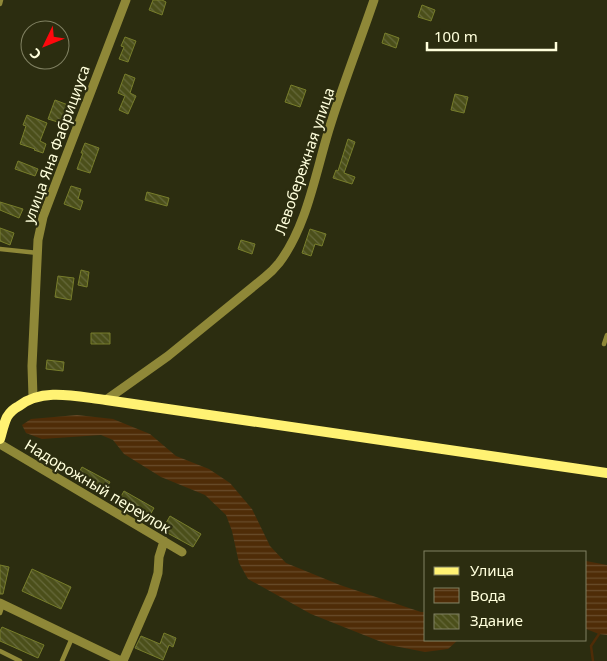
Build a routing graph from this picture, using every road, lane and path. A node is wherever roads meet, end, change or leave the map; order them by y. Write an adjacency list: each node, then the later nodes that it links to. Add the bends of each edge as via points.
1 (1, 0): 4 (lane)
2 (126, 0): 6 (street, улица Яна Фабрициуса, via 43,217)
3 (374, 0): 10 (street, Левобережная улица, via 330,124 309,198 279,264 168,356)
4 (0, 4)
5 (0, 249): 6 (lane)
6 (38, 253): 9 (street, улица Яна Фабрициуса)
7 (607, 335): 8 (lane)
8 (604, 344)
9 (33, 397): 10 (street, via 60,395); 11 (street)
10 (106, 400): 14 (street)
11 (4, 416): 12 (street)
12 (0, 439)
13 (0, 444): 15 (street, Надорожный переулок)
14 (607, 473)
15 (164, 541): 16 (street, Надорожный переулок); 22 (street, via 152,594)
16 (182, 552)
17 (1, 607): 18 (street)
18 (72, 638): 21 (lane); 22 (street)
19 (0, 651): 20 (lane)
20 (20, 661)
21 (62, 661)
22 (120, 661)

